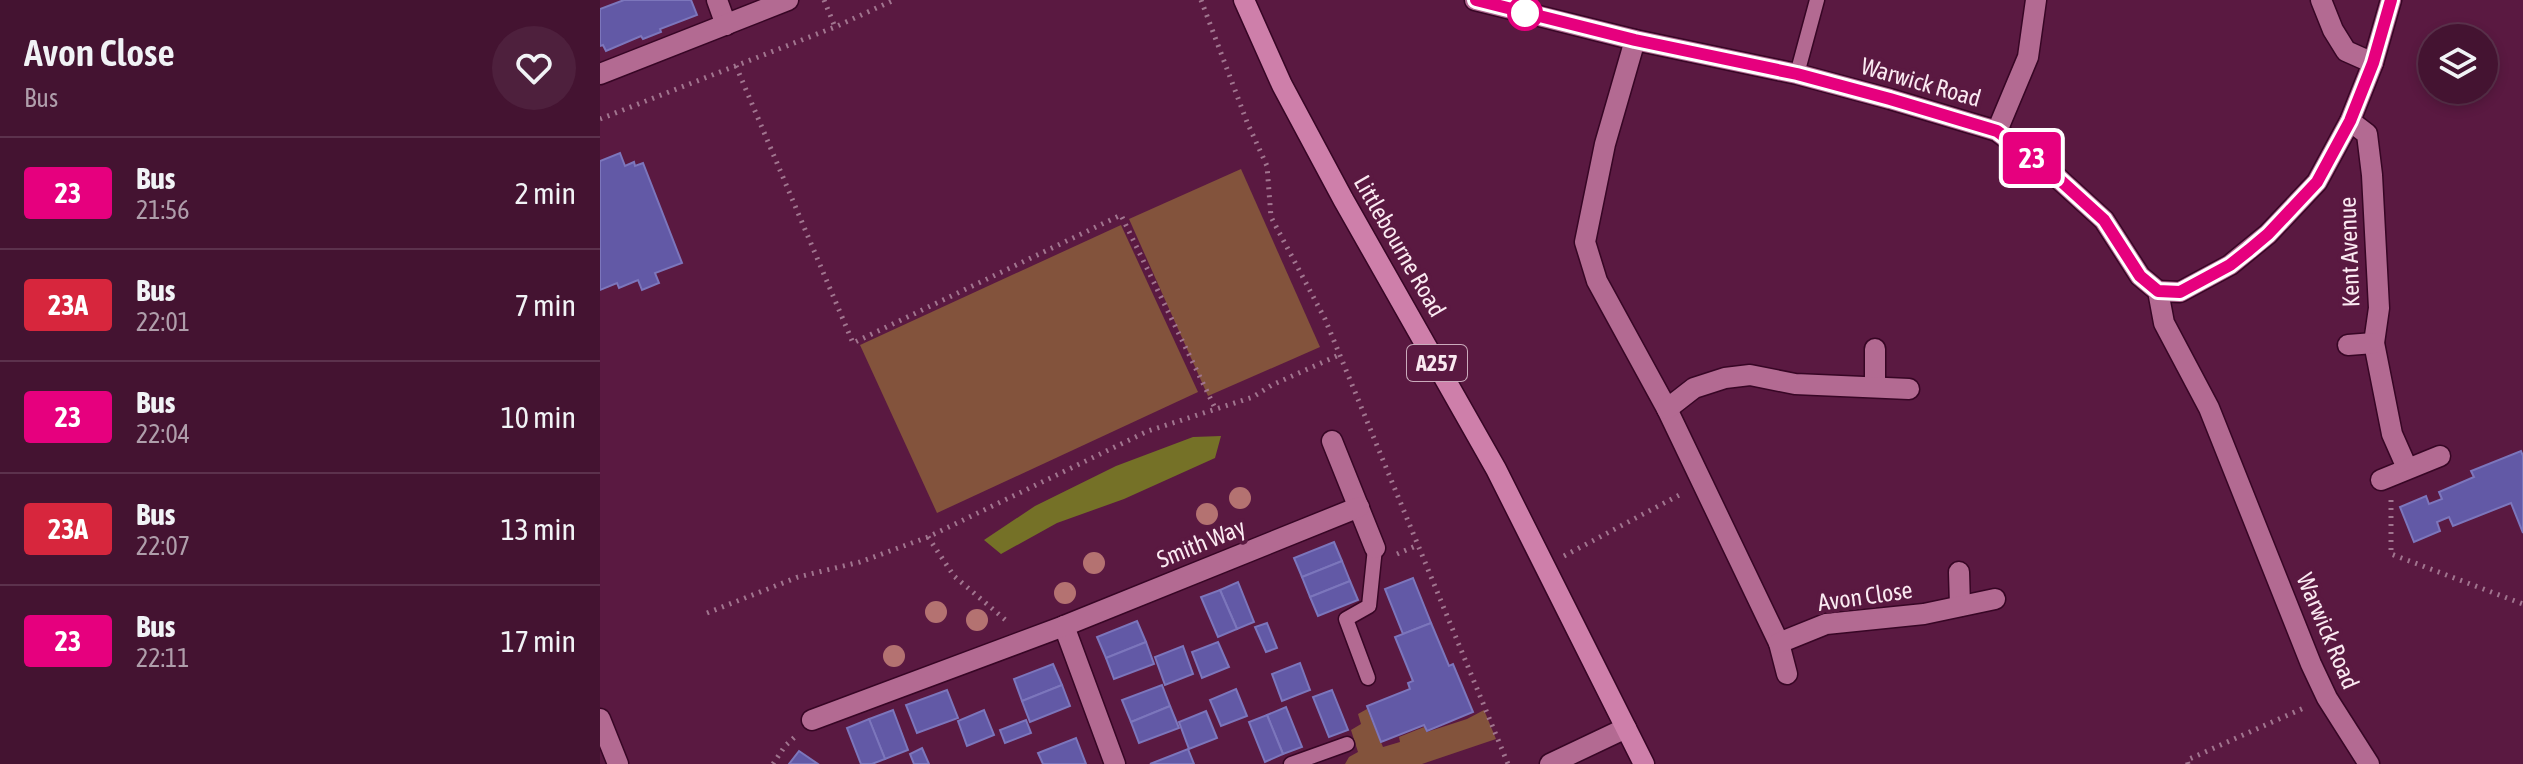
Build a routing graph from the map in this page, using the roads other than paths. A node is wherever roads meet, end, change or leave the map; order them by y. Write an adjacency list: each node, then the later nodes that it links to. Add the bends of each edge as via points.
1 (717, 0): 9 (street)
2 (788, 0): 9 (street)
3 (1244, 0): 36 (main road, Littlebourne Road / A257, via 1282,85 1496,469)
4 (1475, 0): 10 (street, Warwick Road)
5 (1817, 0): 13 (lane)
6 (2036, 0): 15 (street, via 2028,57)
7 (2321, 0): 11 (street, via 2346,51)
8 (2391, 0): 11 (street, Kent Avenue)
9 (726, 25): 12 (street)
10 (1635, 40): 13 (street, Warwick Road); 22 (street, via 1605,144 1585,242 1597,281)
11 (2373, 63): 14 (street, Kent Avenue)
12 (600, 74)
13 (1797, 74): 15 (street, Warwick Road)
14 (2350, 121): 16 (street, Kent Avenue, via 2317,182 2268,234 2230,265 2180,292); 17 (street, Kent Avenue, via 2367,134 2372,175 2379,308)
15 (1997, 131): 16 (street, Warwick Road, via 2104,220 2140,276)
16 (2158, 291): 43 (street, Warwick Road, via 2164,323 2209,408 2311,664)
17 (2374, 343): 18 (street); 24 (street, Kent Avenue, via 2392,434 2393,474)
18 (2348, 345)
19 (1875, 349): 20 (street)
20 (1875, 387): 21 (street); 22 (street, via 1795,384 1750,375 1694,388)
21 (1909, 389)
22 (1667, 409): 31 (street)
23 (1332, 441): 25 (street)
24 (2440, 456)
25 (1359, 507): 26 (street); 30 (street, Smith Way)
26 (1375, 548): 33 (lane, via 1369,606 1346,619)
27 (1959, 572): 29 (street)
28 (1995, 599): 29 (street, Avon Close)
29 (1960, 606): 31 (street, Avon Close, via 1826,624)
30 (1064, 626): 35 (street, Smith Way); 39 (street)
31 (1779, 643): 32 (street)
32 (1787, 674)
33 (1368, 678)
34 (600, 719): 38 (street)
35 (812, 720)
36 (1626, 728): 41 (street); 42 (main road, A257)
37 (1347, 744): 40 (lane)
38 (618, 764)
39 (1115, 764)
40 (1291, 764)
41 (1550, 764)
42 (1644, 764)
43 (2369, 764)

